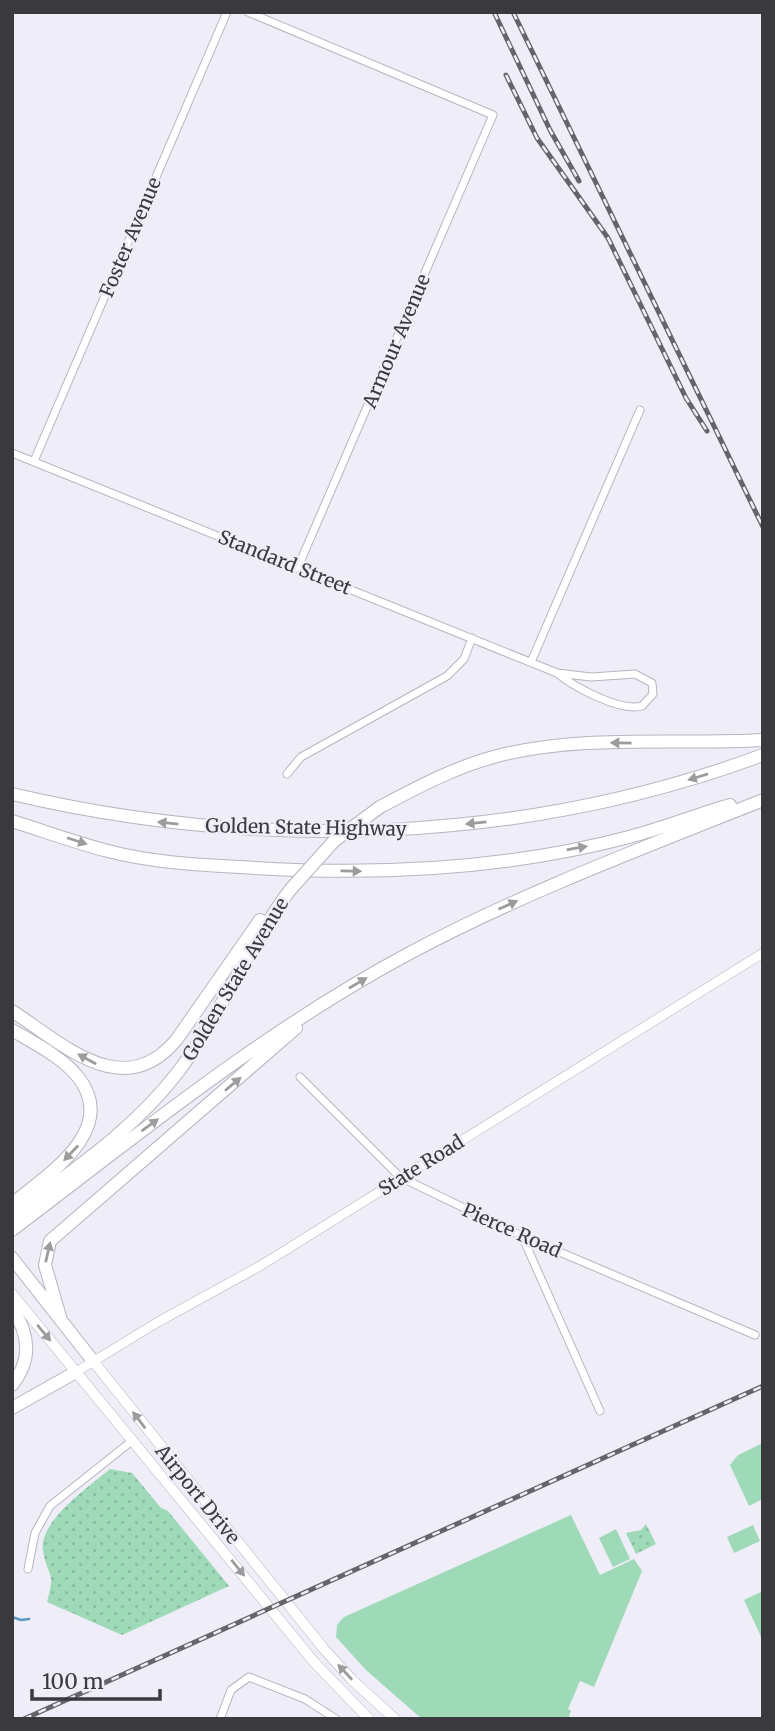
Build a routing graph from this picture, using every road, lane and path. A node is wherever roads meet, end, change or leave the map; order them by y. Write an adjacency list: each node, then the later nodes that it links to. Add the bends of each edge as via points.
1 (227, 12): 5 (street, Foster Avenue)
2 (248, 12): 6 (street, Armour Avenue, via 493,115)
3 (639, 410): 8 (street)
4 (12, 453): 5 (street, Standard Street)
5 (34, 461): 6 (street, Standard Street)
6 (298, 568): 7 (street, Standard Street)
7 (472, 638): 8 (street, Standard Street); 12 (street, via 464,659 447,676 301,757)
8 (531, 662): 9 (street, Standard Street)
9 (557, 673): 9 (street, Standard Street, via 573,685 626,707 642,706 653,694 652,683 642,676)
10 (763, 740): 17 (highway, one-way to 17, bridge, via 540,747 455,769 380,807 347,830)
11 (763, 755): 13 (highway, Golden State Highway, one-way to 13, via 589,805 490,822 390,830 174,824 94,813)
12 (287, 774)
13 (12, 794)
14 (763, 794): 16 (highway, Golden State Highway, one-way to 14, via 109,852 148,858 276,870 367,871 469,864 576,848 629,837)
15 (763, 800): 19 (highway, Golden State Avenue, one-way to 15, via 491,913)
16 (12, 821)
17 (289, 889): 20 (highway, one-way to 20, via 262,917 177,1039 151,1062 128,1069 99,1065); 25 (highway, Golden State Avenue, via 198,1043 165,1088 126,1128)
18 (763, 953): 23 (street, State Road)
19 (318, 1006): 25 (highway, Golden State Avenue, one-way to 19); 30 (highway, one-way to 19, via 45,1265 56,1234 268,1055)
20 (12, 1011)
21 (12, 1030): 24 (highway, one-way to 24, via 72,1070 87,1092 90,1111 88,1129 78,1146)
22 (300, 1077): 23 (street, Pierce Road)
23 (401, 1177): 26 (street, Pierce Road); 32 (street, State Road, via 260,1266)
24 (12, 1204)
25 (14, 1224)
26 (522, 1236): 31 (street, Pierce Road); 36 (street)
27 (12, 1258): 30 (highway, Airport Drive)
28 (12, 1294): 33 (main road, Airport Drive, one-way to 33)
29 (12, 1309): 34 (highway, via 27,1346 24,1365)
30 (60, 1317): 32 (highway, Airport Drive)
31 (755, 1335)
32 (93, 1361): 33 (street, State Road); 42 (main road, Airport Drive, one-way to 32, via 324,1649)
33 (76, 1372): 35 (highway); 37 (main road, Airport Drive)
34 (12, 1385)
35 (12, 1408)
36 (600, 1411)
37 (133, 1440): 38 (street, via 50,1506 35,1533); 41 (main road, Airport Drive, one-way to 41, via 314,1662)
38 (28, 1569)
39 (220, 1719): 40 (street, via 231,1690 249,1677 305,1699)
40 (336, 1719)
41 (369, 1719)
42 (395, 1719)

